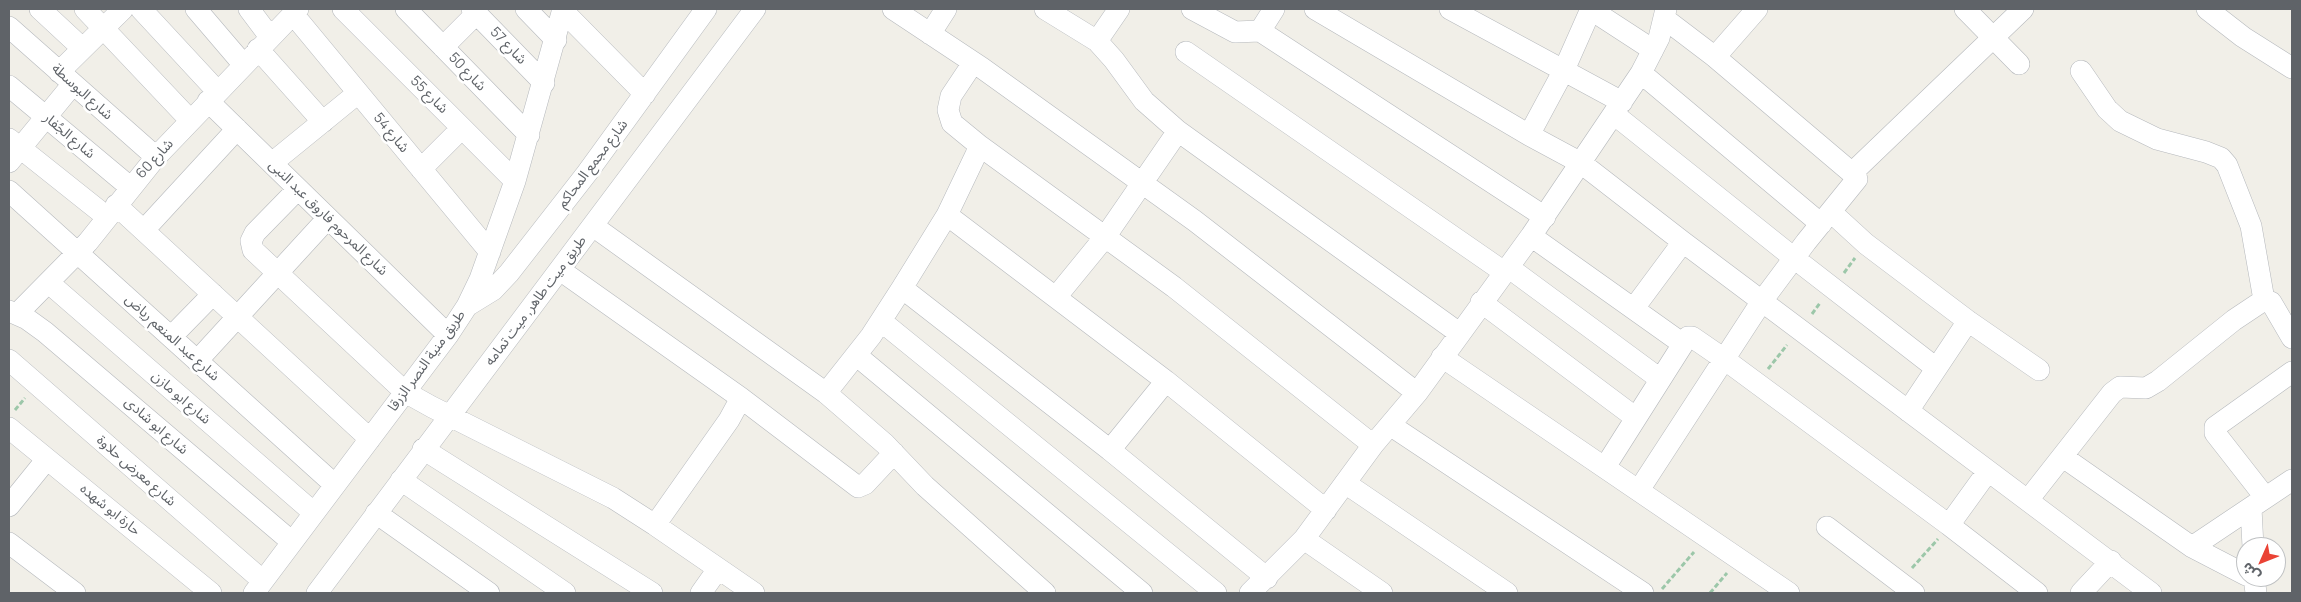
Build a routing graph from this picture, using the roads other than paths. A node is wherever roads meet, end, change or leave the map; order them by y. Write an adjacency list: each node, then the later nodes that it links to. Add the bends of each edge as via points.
1 (40, 9): 38 (street)
2 (85, 9): 30 (street)
3 (123, 9): 30 (street)
4 (141, 9): 54 (street, شارع المرحوم فاروق عبد النبى)
5 (196, 9): 43 (street)
6 (249, 9): 36 (street)
7 (343, 9): 59 (street, شارع 55)
8 (406, 9): 37 (street, شارع 50)
9 (526, 9): 34 (street)
10 (563, 9): 34 (street, طريق منية النصر الزرقا); 53 (street)
11 (706, 9): 53 (street, شارع مجمع المحاكم)
12 (755, 9): 81 (street, طريق ميت طاهر, ميت تمامه)
13 (893, 9): 32 (street)
14 (946, 9): 32 (street)
15 (1044, 9): 35 (street)
16 (1120, 9): 35 (street)
17 (1192, 9): 31 (street, via 1235,32)
18 (1274, 9): 31 (street)
19 (1315, 9): 63 (street)
20 (1450, 9): 46 (street)
21 (1590, 9): 39 (street); 46 (street)
22 (1757, 9): 41 (street)
23 (1965, 9): 33 (street)
24 (2023, 9): 33 (street)
25 (2207, 9): 45 (street, via 2243,38)
26 (295, 11): 36 (street, شارع 60); 52 (street, شارع 54)
27 (475, 11): 37 (street); 50 (street, شارع 57)
28 (1665, 14): 39 (street); 41 (street)
29 (9, 27): 49 (street, شارع البوسطة)
30 (102, 28): 38 (street); 57 (street)
31 (1260, 31): 78 (street)
32 (930, 34): 42 (street)
33 (1993, 38): 44 (street); 70 (street)
34 (556, 40): 50 (street, طريق منية النصر الزرقا)
35 (1097, 41): 61 (street, via 1144,101)
36 (264, 43): 43 (street, شارع 60); 58 (street)
37 (443, 46): 62 (street, شارع 50)
38 (82, 48): 49 (street)
39 (1653, 50): 48 (street)
40 (1186, 52): 89 (street)
41 (1715, 57): 70 (street)
42 (974, 63): 64 (street, via 951,96 948,110 952,123); 72 (street)
43 (243, 64): 54 (street, شارع 60)
44 (2019, 64)
45 (2292, 68)
46 (1564, 70): 55 (street); 63 (street)
47 (2081, 71): 99 (street, via 2107,109 2120,121 2157,139 2221,158 2227,165)
48 (1641, 73): 55 (street); 80 (street)
49 (66, 78): 56 (street); 66 (street, شارع البوسطة)
50 (544, 83): 62 (street, طريق منية النصر الزرقا)
51 (9, 86): 56 (street, شارع الجُفار)
52 (358, 93): 58 (street); 69 (street, شارع 54)
53 (644, 94): 98 (street, شارع مجمع المحاكم, via 587,174 502,282)
54 (213, 96): 57 (street, شارع 60); 60 (street, شارع المرحوم فاروق عبد النبى)
55 (1619, 109): 68 (street); 88 (street)
56 (46, 117): 65 (street); 73 (street, شارع الجُفار)
57 (190, 120): 66 (street, شارع 60)
58 (323, 122): 67 (street)
59 (462, 128): 69 (street); 71 (street, شارع 55)
60 (238, 129): 67 (street, شارع المرحوم فاروق عبد النبى); 82 (street)
61 (1178, 132): 72 (street); 105 (street)
62 (529, 135): 71 (street, طريق منية النصر الزرقا)
63 (1529, 135): 68 (street)
64 (980, 146): 77 (street); 84 (street)
65 (13, 149): 76 (street)
66 (156, 157): 73 (street, شارع 60)
67 (272, 163): 74 (street, شارع المرحوم فاروق عبد النبى)
68 (1581, 163): 78 (street); 85 (street)
69 (421, 169): 86 (street, شارع 54)
70 (1852, 173): 80 (street, via 1857,179)
71 (516, 181): 86 (street, طريق منية النصر الزرقا)
72 (1144, 184): 84 (street); 122 (street)
73 (130, 187): 76 (street, شارع 60)
74 (298, 189): 79 (street, شارع المرحوم فاروق عبد النبى); 91 (street, via 251,241 255,253)
75 (12, 200): 87 (street, شارع عبد المنعم رياض)
76 (111, 211): 82 (street); 87 (street, شارع 60)
77 (947, 215): 93 (street); 95 (street)
78 (1545, 217): 83 (street)
79 (328, 218): 91 (street); 106 (street, شارع المرحوم فاروق عبد النبى)
80 (1826, 218): 88 (street); 104 (street)
81 (592, 226): 90 (street, طريق ميت طاهر, ميت تمامه); 121 (street)
82 (144, 230): 94 (street)
83 (1531, 236): 89 (street); 100 (street)
84 (1105, 237): 95 (street); 130 (street, via 1174,287)
85 (1683, 242): 96 (street); 100 (street)
86 (490, 252): 98 (street, طريق منية النصر الزرقا)
87 (78, 253): 92 (street, شارع 60); 107 (street, شارع عبد المنعم رياض)
88 (1794, 258): 96 (street); 115 (street)
89 (1506, 269): 97 (street); 118 (street)
90 (560, 270): 123 (street); 125 (street, طريق ميت طاهر, ميت تمامه)
91 (277, 274): 102 (street); 120 (street)
92 (48, 283): 101 (street, شارع 60); 147 (street, شارع ابو مازن)
93 (902, 288): 103 (street); 132 (street)
94 (213, 294): 102 (street); 107 (street)
95 (1056, 297): 119 (street)
96 (1762, 301): 112 (street); 124 (street)
97 (1481, 302): 105 (street); 126 (street)
98 (467, 306): 106 (street, طريق منية النصر الزرقا)
99 (2277, 307): 108 (street); 134 (street, via 2234,320 2146,388 2120,388 2112,393)
100 (1634, 308): 109 (street)
101 (13, 312): 154 (street, شارع ابو شادى, via 45,332)
102 (238, 317): 114 (street); 129 (street)
103 (881, 320): 110 (street); 173 (street)
104 (1968, 321): 115 (street); 116 (street)
105 (1459, 333): 111 (street)
106 (448, 335): 120 (street, طريق منية النصر الزرقا)
107 (171, 337): 114 (street, شارع عبد المنعم رياض)
108 (2292, 338)
109 (1682, 344): 112 (street, via 1692,337); 118 (street)
110 (856, 355): 121 (street); 172 (street)
111 (1442, 357): 122 (street); 136 (street)
112 (1724, 359): 142 (street); 150 (street)
113 (9, 360): 160 (street, شارع معرض حلاوة)
114 (197, 361): 141 (street, شارع عبد المنعم رياض)
115 (1936, 368): 124 (street)
116 (2039, 370)
117 (2292, 372): 145 (street, via 2215,427 2214,433)
118 (1660, 379): 126 (street)
119 (1166, 381): 132 (street); 146 (street)
120 (405, 392): 125 (street); 129 (street, طريق منية النصر الزرقا)
121 (826, 393): 133 (street)
122 (1417, 393): 128 (street)
123 (741, 398): 133 (street, via 858,487 865,484); 149 (street)
124 (1908, 411): 137 (street)
125 (449, 416): 131 (street, طريق ميت طاهر, ميت تمامه); 149 (street, via 613,498)
126 (1636, 418): 136 (street)
127 (11, 420): 135 (street, حارة ابو شهده)
128 (1390, 425): 130 (street); 176 (street)
129 (370, 439): 141 (street, طريق منية النصر الزرقا)
130 (1373, 445): 140 (street)
131 (424, 449): 138 (street, طريق ميت طاهر, ميت تمامه); 168 (street)
132 (1110, 450): 161 (street)
133 (894, 453): 171 (street, via 925,486)
134 (2063, 457): 144 (street); 156 (street)
135 (47, 459): 143 (street); 164 (street, حارة ابو شهده)
136 (1605, 467): 142 (street)
137 (1988, 471): 144 (street); 150 (street)
138 (400, 480): 148 (street, طريق ميت طاهر, ميت تمامه); 167 (street)
139 (2292, 480): 145 (street)
140 (1345, 483): 146 (street); 175 (street)
141 (335, 485): 147 (street, طريق منية النصر الزرقا)
142 (1639, 490): 177 (street)
143 (12, 496)
144 (2028, 500): 157 (street)
145 (2258, 502): 152 (street); 156 (street)
146 (1326, 510): 153 (street)
147 (314, 513): 154 (street, طريق منية النصر الزرقا)
148 (376, 514): 165 (street, طريق ميت طاهر, ميت تمامه); 166 (street)
149 (655, 525): 158 (street)
150 (1949, 525): 178 (street)
151 (1827, 527): 162 (street)
152 (2254, 537)
153 (1304, 539): 161 (street); 174 (street)
154 (292, 542): 160 (street, طريق منية النصر الزرقا)
155 (9, 543): 163 (street)
156 (2192, 547): 159 (street)
157 (2110, 561): 179 (street); 180 (street)
158 (718, 569): 169 (street); 170 (street)
159 (2236, 571)
160 (258, 587)
161 (1260, 588)
162 (1907, 588)
163 (75, 593)
164 (211, 593)
165 (318, 593)
166 (489, 593)
167 (565, 593)
168 (652, 593)
169 (702, 593)
170 (754, 593)
171 (1045, 593)
172 (1142, 593)
173 (1216, 593)
174 (1382, 593)
175 (1507, 593)
176 (1643, 593)
177 (1789, 593)
178 (2036, 593)
179 (2081, 593)
180 (2151, 593)

